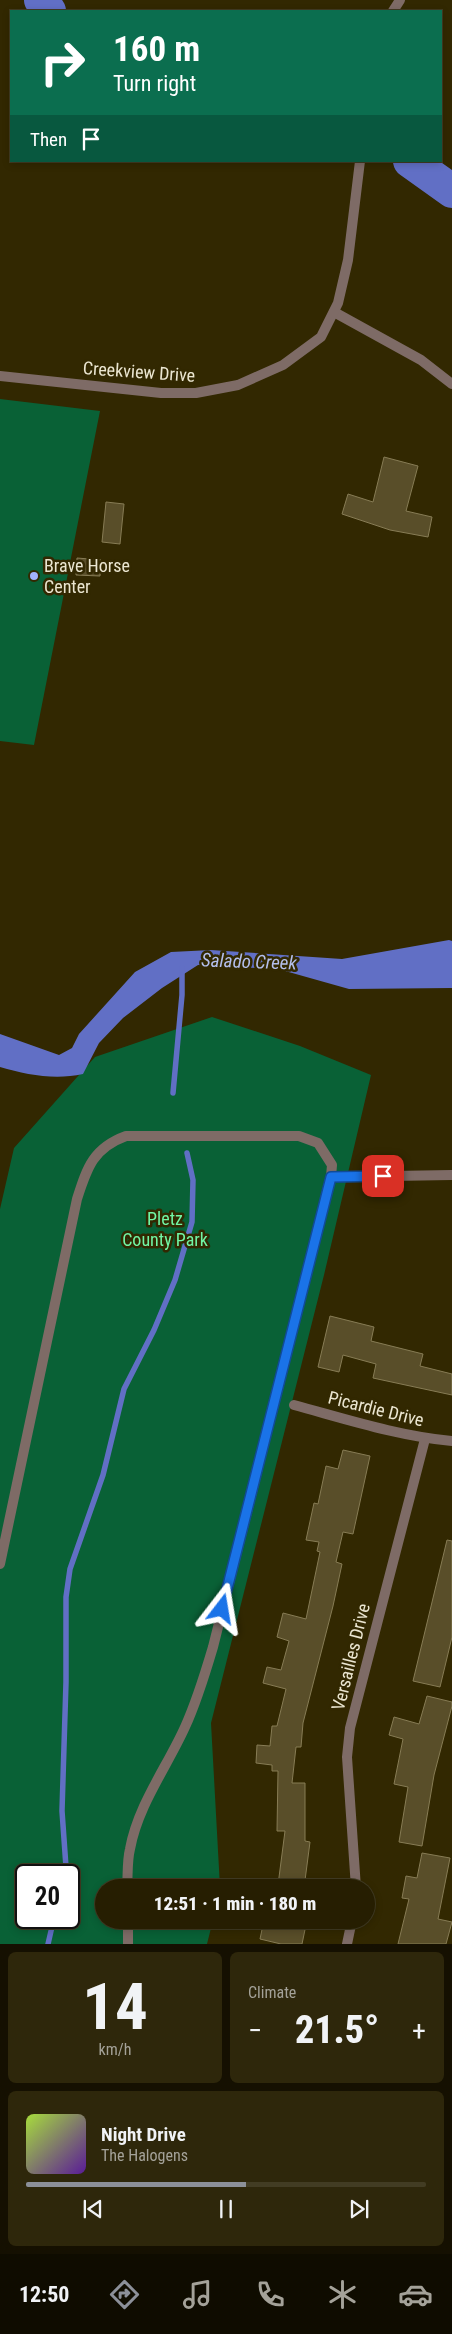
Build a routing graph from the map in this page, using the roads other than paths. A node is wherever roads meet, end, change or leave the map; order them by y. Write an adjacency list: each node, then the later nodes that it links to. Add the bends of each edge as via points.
1 (360, 162): 2 (street, Creekview Drive, via 348,260)
2 (334, 312): 3 (street, Creekview Drive, via 321,337 283,365 238,385 196,393 161,393); 4 (street, via 421,360)
3 (0, 376)
4 (452, 384)
5 (452, 1175): 6 (street)
6 (331, 1177): 10 (street, via 332,1165 318,1143 299,1136 126,1136 111,1141 91,1159 77,1199); 11 (street, via 210,1655 185,1726 136,1826 129,1850)
7 (294, 1405): 8 (street, Picardie Drive)
8 (425, 1439): 9 (street, Picardie Drive); 12 (street, Versailles Drive, via 350,1728 347,1757)
9 (452, 1441)
10 (0, 1564)
11 (127, 1879)
12 (355, 1879)
13 (128, 1929): 15 (street)
14 (350, 1929): 16 (street)
15 (128, 1944)
16 (347, 1944)

